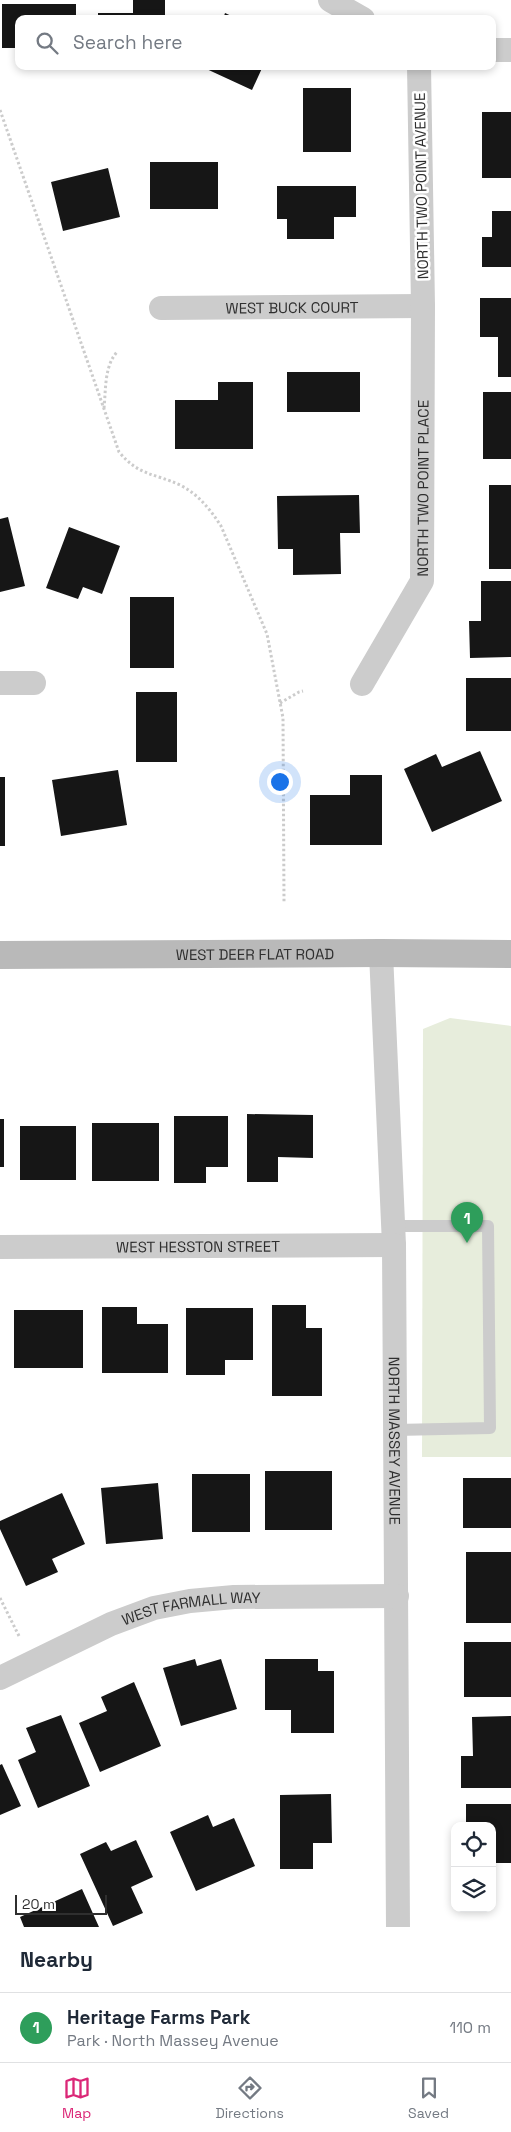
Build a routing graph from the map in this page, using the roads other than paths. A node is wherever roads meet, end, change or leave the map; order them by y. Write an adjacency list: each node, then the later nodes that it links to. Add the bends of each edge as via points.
1 (330, 0): 2 (street)
2 (356, 15)
3 (496, 50): 4 (street)
4 (511, 50)
5 (418, 70): 6 (street, NORTH TWO POINT AVENUE)
6 (423, 306): 7 (street, WEST BUCK COURT); 10 (street, NORTH TWO POINT PLACE, via 422,582)
7 (160, 308)
8 (0, 683): 9 (street)
9 (34, 683)
10 (362, 684)
11 (381, 953): 12 (main road, WEST DEER FLAT ROAD); 13 (main road, WEST DEER FLAT ROAD); 14 (street, NORTH MASSEY AVENUE)
12 (511, 954)
13 (0, 955)
14 (394, 1236): 15 (street, WEST HESSTON STREET); 16 (street, NORTH MASSEY AVENUE); 16 (lane, via 488,1226 490,1428)
15 (0, 1247)
16 (396, 1430): 17 (street, NORTH MASSEY AVENUE)
17 (397, 1596): 18 (street, WEST FARMALL WAY, via 234,1597 154,1608 111,1624); 19 (street, NORTH MASSEY AVENUE)
18 (0, 1678)
19 (398, 1927)

